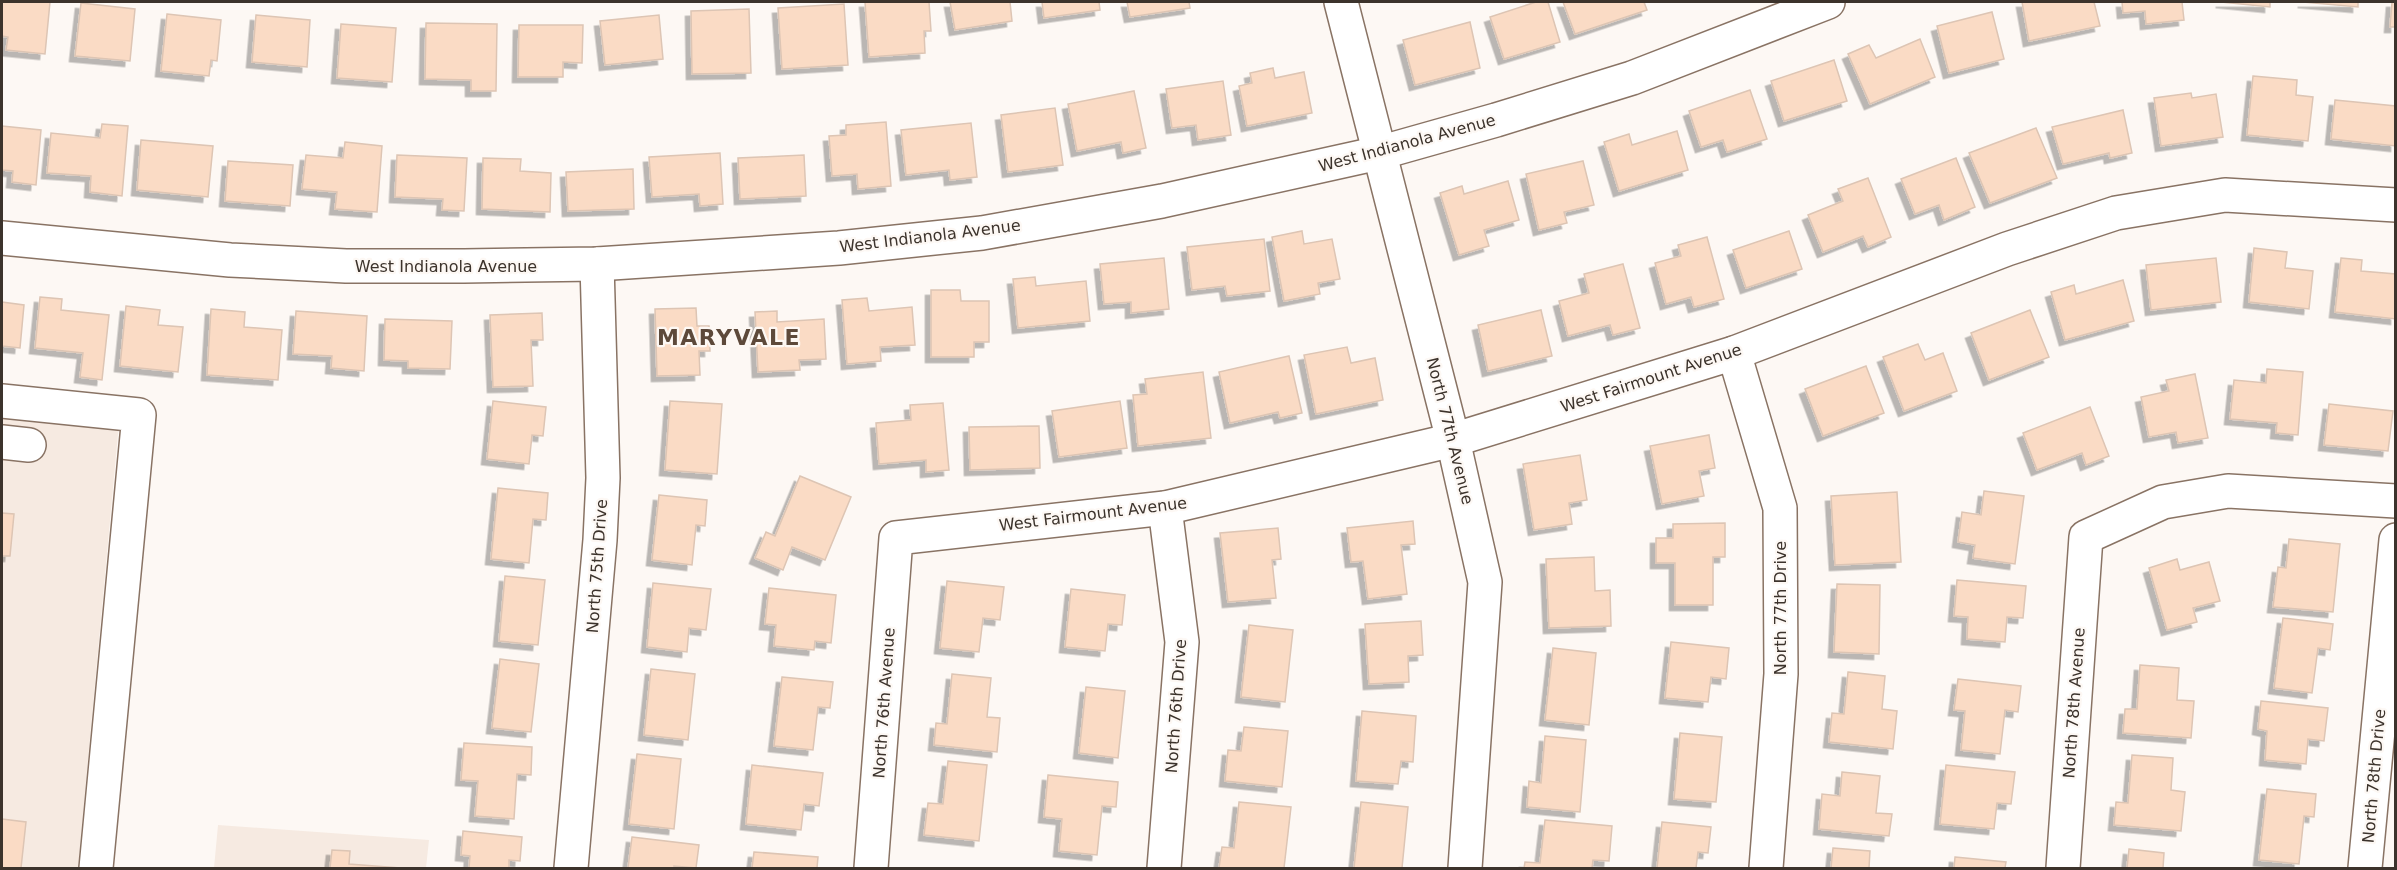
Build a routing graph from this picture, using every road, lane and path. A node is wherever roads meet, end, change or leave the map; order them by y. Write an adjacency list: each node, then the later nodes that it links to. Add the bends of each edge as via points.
1 (1341, 2): 3 (street, North 77th Avenue)
2 (1828, 2): 3 (street, West Indianola Avenue, via 1632,78)
3 (1379, 153): 6 (street, West Indianola Avenue, via 1162,201 981,233 839,248); 9 (street, North 77th Avenue)
4 (2396, 205): 7 (street, West Fairmount Avenue, via 2224,195 2116,213 2007,249)
5 (2, 238): 6 (street, West Indianola Avenue, via 230,260 346,266)
6 (597, 264): 15 (street, North 75th Drive, via 603,478)
7 (1734, 353): 9 (street, West Fairmount Avenue); 19 (street, North 77th Drive, via 1780,508 1781,674)
8 (2, 401): 14 (street, via 139,415)
9 (1453, 440): 11 (street, West Fairmount Avenue); 18 (street, North 77th Avenue, via 1485,582)
10 (2396, 501): 20 (street, North 78th Avenue, via 2228,491 2163,502 2086,537)
11 (1165, 508): 12 (street, West Fairmount Avenue); 17 (street, North 76th Drive, via 1182,642)
12 (896, 538): 16 (street, North 76th Avenue)
13 (2396, 540): 21 (street, North 78th Drive)
14 (96, 868)
15 (572, 868)
16 (872, 868)
17 (1164, 868)
18 (1465, 868)
19 (1766, 868)
20 (2063, 868)
21 (2365, 868)

